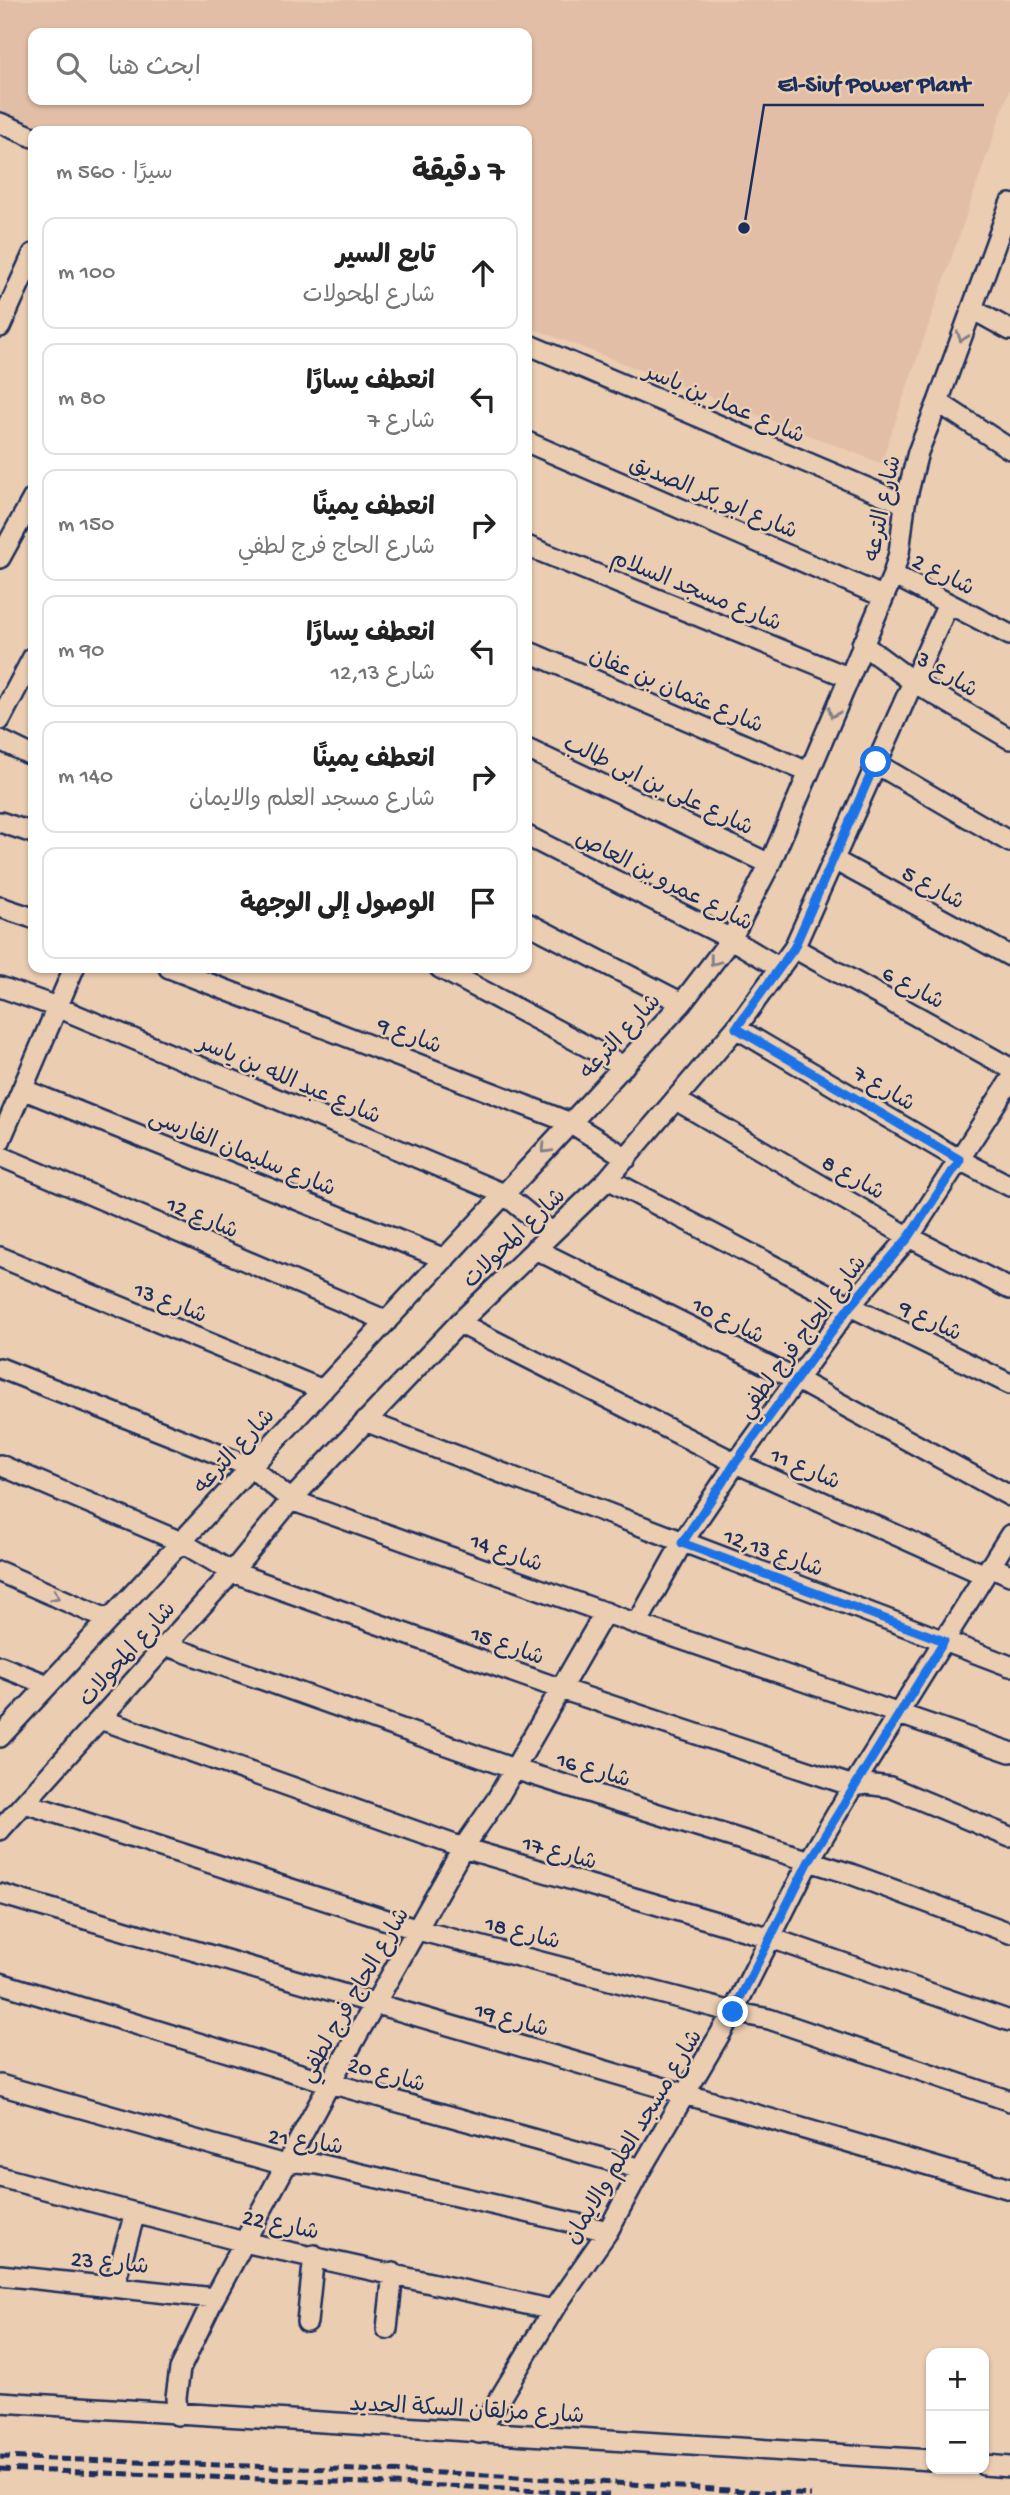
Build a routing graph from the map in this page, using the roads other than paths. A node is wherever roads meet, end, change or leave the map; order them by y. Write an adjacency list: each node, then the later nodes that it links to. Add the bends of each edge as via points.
1 (0, 123): 2 (street)
2 (28, 135)
3 (1010, 204): 5 (street, شارع الترعه)
4 (28, 265): 6 (street)
5 (972, 309): 7 (street); 9 (street, شارع الترعه, one-way to 9)
6 (0, 327)
7 (1010, 330)
8 (532, 347): 12 (street, شارع عمار بن ياسر)
9 (938, 402): 11 (street); 12 (street, شارع الترعه, via 918,452)
10 (532, 444): 17 (street, شارع ابو بكر الصديق)
11 (1010, 449)
12 (905, 504): 16 (street, شارع الترعه)
13 (28, 507): 15 (street)
14 (532, 548): 23 (street, شارع مسجد السلام)
15 (0, 558)
16 (893, 575): 17 (street, شارع الترعه); 18 (street, شارع 2)
17 (882, 596): 20 (street, شارع الترعه)
18 (948, 604): 19 (street, شارع 2); 24 (street, شارع المحولات)
19 (1010, 635)
20 (862, 644): 23 (street, شارع الترعه); 24 (street, شارع 3)
21 (532, 653): 31 (street, شارع عثمان بن عفان)
22 (28, 667): 25 (street)
23 (848, 677): 31 (street, شارع الترعه, one-way to 31)
24 (912, 681): 26 (street, شارع 3); 30 (street, شارع المحولات)
25 (0, 720)
26 (1010, 739)
27 (0, 740): 29 (street)
28 (532, 751): 37 (street, شارع على بن ابى طالب)
29 (28, 754)
30 (876, 762): 35 (street); 36 (street, شارع المحولات)
31 (808, 772): 37 (street, شارع الترعه)
32 (0, 822): 33 (street)
33 (28, 831)
34 (532, 839): 41 (street, شارع عمرو بن العاص)
35 (1010, 842)
36 (834, 860): 42 (street, شارع المحولات); 43 (street, شارع 5)
37 (770, 864): 41 (street, شارع الترعه)
38 (0, 907): 39 (street)
39 (28, 916)
40 (532, 926): 49 (street)
41 (731, 939): 44 (street, شارع عمرو بن العاص); 49 (street, شارع الترعه, one-way to 49)
42 (794, 948): 44 (street, شارع المحولات); 53 (street, شارع 6)
43 (1010, 956)
44 (780, 968): 51 (street, شارع المحولات)
45 (72, 973): 50 (street)
46 (182, 973): 57 (street, شارع 9)
47 (449, 973): 52 (street)
48 (0, 987): 50 (street, شارع عبد الله بن ياسر)
49 (682, 1003): 52 (street, شارع الترعه)
50 (57, 1007): 55 (street); 64 (street, شارع عبد الله بن ياسر)
51 (736, 1028): 56 (street, شارع المحولات); 61 (street, شارع 7)
52 (624, 1066): 57 (street, شارع الترعه)
53 (1010, 1068)
54 (1010, 1081): 61 (street, شارع الحاج فرج لطفي)
55 (13, 1096): 58 (street); 69 (street, شارع سليمان الفارسى)
56 (676, 1100): 60 (street, شارع المحولات); 66 (street, شارع 8)
57 (571, 1123): 60 (street, شارع 9); 64 (street, شارع الترعه, one-way to 64)
58 (0, 1141)
59 (0, 1156): 72 (street, شارع 12)
60 (627, 1158): 62 (street, شارع المحولات)
61 (960, 1160): 63 (street, شارع 7); 66 (street, شارع الحاج فرج لطفي)
62 (608, 1179): 65 (street, شارع المحولات); 71 (street, شارع 9)
63 (1010, 1186)
64 (504, 1194): 65 (street, شارع عبد الله بن ياسر); 69 (street, شارع الترعه)
65 (552, 1233): 67 (street, شارع المحولات)
66 (909, 1237): 70 (street, شارع 8); 71 (street, شارع الحاج فرج لطفي)
67 (535, 1249): 73 (street, شارع المحولات); 75 (street, شارع 10)
68 (0, 1257): 77 (street, شارع 13)
69 (445, 1259): 72 (street, شارع الترعه)
70 (1010, 1289)
71 (850, 1306): 75 (street, شارع الحاج فرج لطفي); 76 (street, شارع 9)
72 (387, 1321): 77 (street, شارع الترعه)
73 (459, 1323): 78 (street, شارع المحولات); 79 (street, شارع 11)
74 (0, 1368): 81 (street, شارع 14)
75 (797, 1380): 79 (street, شارع الحاج فرج لطفي); 82 (street, شارع 10)
76 (1010, 1384)
77 (323, 1390): 81 (street, شارع الترعه)
78 (365, 1421): 83 (street, شارع المحولات); 86 (street, شارع 12,13)
79 (736, 1462): 86 (street, شارع الحاج فرج لطفي); 87 (street, شارع 11)
80 (0, 1465): 85 (street, شارع 15)
81 (251, 1467): 83 (street, شارع 14); 85 (street, شارع الترعه)
82 (1010, 1496)
83 (291, 1500): 89 (street, شارع المحولات); 91 (street, شارع 14)
84 (1010, 1535): 87 (street, شارع مسجد العلم والايمان)
85 (181, 1542): 89 (street, شارع 15); 92 (street, شارع الترعه)
86 (682, 1543): 93 (street, شارع الحاج فرج لطفي); 94 (street, شارع 12,13)
87 (988, 1570): 90 (street, شارع 11); 94 (street, شارع مسجد العلم والايمان)
88 (0, 1572): 92 (street, one-way to 92)
89 (232, 1572): 95 (street, شارع المحولات); 99 (street, شارع 15)
90 (1010, 1574)
91 (605, 1612): 93 (street, شارع 14); 99 (street, شارع الحاج فرج لطفي)
92 (109, 1620): 98 (street, شارع الترعه)
93 (636, 1624): 100 (street, شارع 14)
94 (944, 1641): 97 (street, شارع 12,13); 100 (street, شارع مسجد العلم والايمان)
95 (165, 1645): 101 (street, شارع المحولات); 104 (street, شارع 16)
96 (0, 1666): 98 (street)
97 (1010, 1667)
98 (48, 1685): 102 (street, شارع الترعه)
99 (561, 1689): 104 (street, شارع الحاج فرج لطفي); 105 (street, شارع 15)
100 (898, 1715): 103 (street, شارع 14); 105 (street, شارع مسجد العلم والايمان)
101 (100, 1719): 106 (street, شارع المحولات); 108 (street, شارع 17)
102 (0, 1737)
103 (1010, 1752)
104 (514, 1769): 108 (street, شارع الحاج فرج لطفي); 109 (street, شارع 16)
105 (853, 1786): 107 (street, شارع 15, via 890,1787); 109 (street, شارع مسجد العلم والايمان)
106 (9, 1814): 111 (street, شارع 18)
107 (1010, 1837)
108 (463, 1848): 111 (street, شارع الحاج فرج لطفي); 113 (street, شارع 17)
109 (809, 1861): 112 (street, شارع 16); 113 (street, شارع مسجد العلم والايمان)
110 (0, 1894): 115 (street, شارع 19)
111 (418, 1930): 115 (street, شارع الحاج فرج لطفي); 116 (street, شارع 18)
112 (1010, 1933)
113 (771, 1938): 116 (street, شارع مسجد العلم والايمان); 117 (street, شارع 17)
114 (0, 1983): 118 (street, شارع 20)
115 (374, 2005): 118 (street, شارع الحاج فرج لطفي); 120 (street, شارع 19)
116 (733, 2012): 120 (street, شارع مسجد العلم والايمان); 121 (street, شارع 18, via 769,2019)
117 (1010, 2021)
118 (330, 2083): 122 (street, شارع الحاج فرج لطفي); 123 (street, شارع 20)
119 (0, 2085): 122 (street, شارع 21)
120 (687, 2092): 123 (street, شارع مسجد العلم والايمان); 125 (street, شارع 19)
121 (1010, 2101)
122 (285, 2165): 127 (street, شارع 21, via 318,2164); 128 (street, شارع الحاج فرج لطفي)
123 (641, 2169): 127 (street, شارع مسجد العلم والايمان)
124 (0, 2177): 126 (street, شارع 22)
125 (1010, 2189)
126 (135, 2213): 128 (street, شارع 22); 132 (street)
127 (608, 2231): 134 (street, شارع مسجد العلم والايمان)
128 (244, 2242): 129 (street, شارع 22); 133 (street, شارع الحاج فرج لطفي)
129 (314, 2255): 130 (street, شارع 22); 135 (street)
130 (393, 2273): 134 (street, شارع 22); 136 (street)
131 (0, 2275): 132 (street, شارع 23)
132 (114, 2286): 133 (street, شارع 23)
133 (214, 2298): 138 (street, شارع الحاج فرج لطفي, via 180,2369)
134 (553, 2310): 139 (street, شارع مسجد العلم والايمان)
135 (307, 2322)
136 (387, 2329)
137 (0, 2402): 138 (street, شارع مزلقان السكة الحديد)
138 (177, 2415): 139 (street, شارع مزلقان السكة الحديد)
139 (480, 2433): 140 (street, شارع مزلقان السكة الحديد)
140 (926, 2460)
141 (989, 2465): 142 (street)
142 (1010, 2467)

